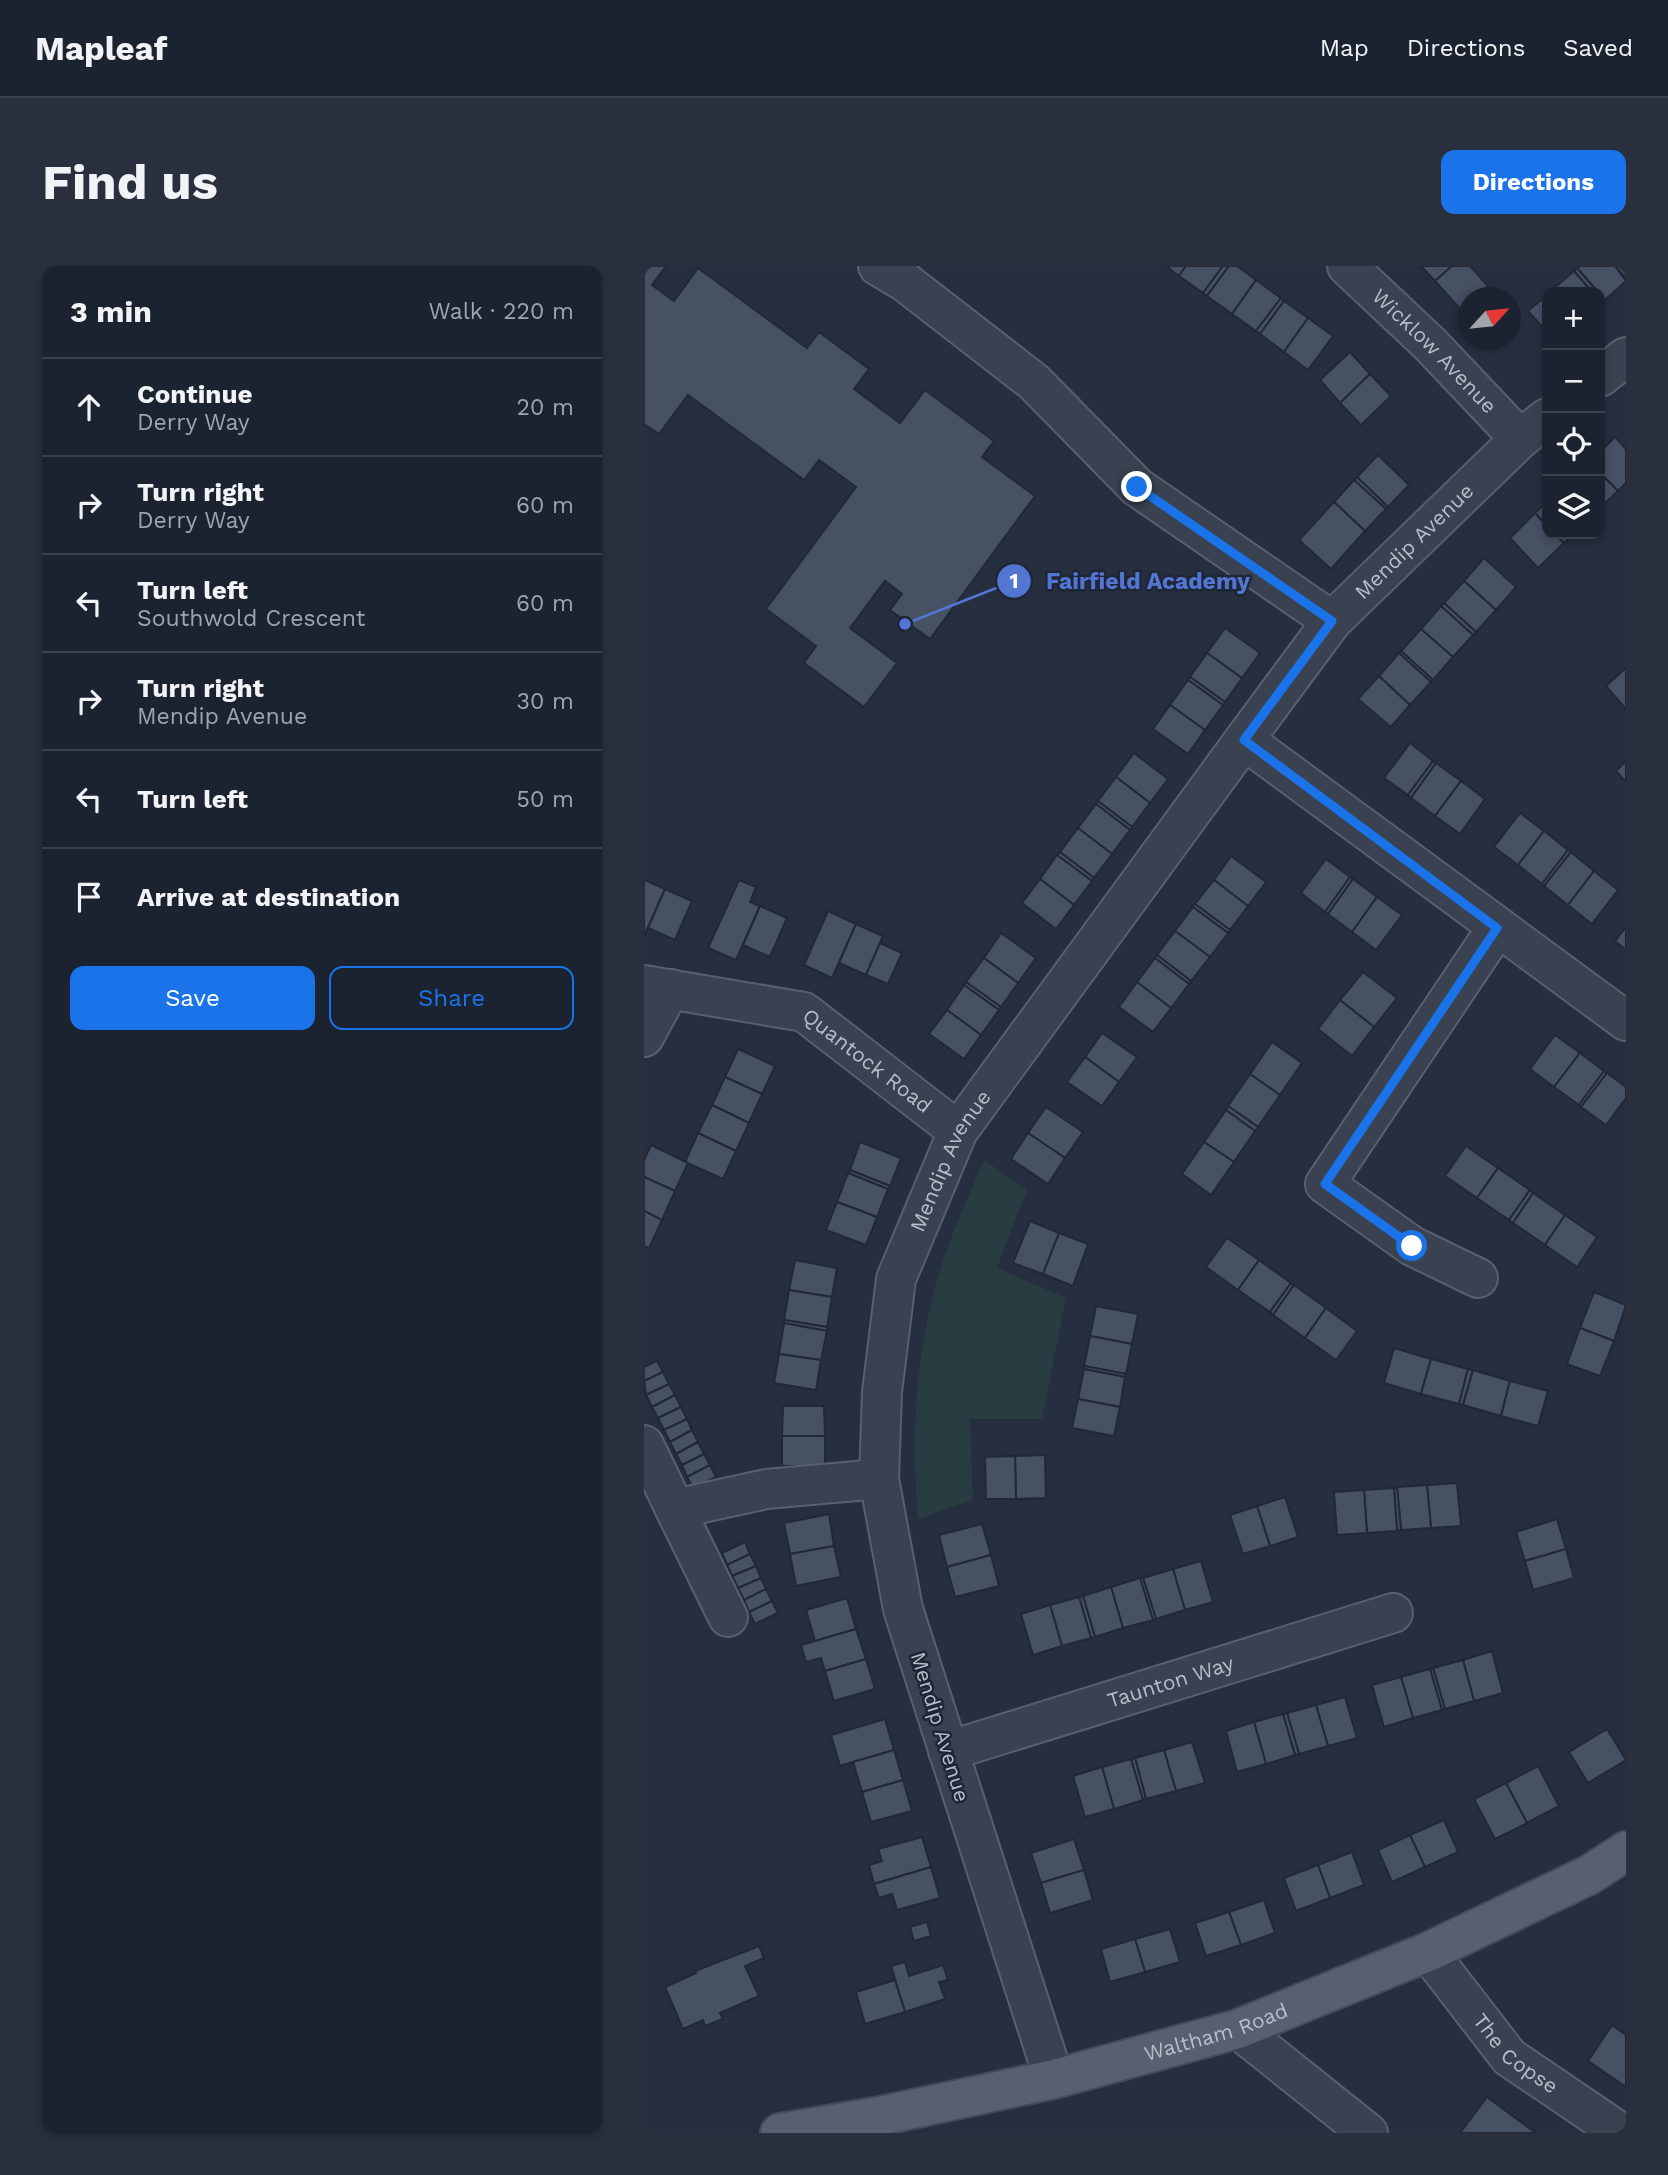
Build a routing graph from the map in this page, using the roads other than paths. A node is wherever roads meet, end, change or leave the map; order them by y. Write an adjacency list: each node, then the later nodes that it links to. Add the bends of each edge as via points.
1 (878, 266): 6 (street, via 1034,382 1137,487)
2 (1347, 266): 5 (street, Wicklow Avenue, via 1430,344)
3 (1626, 357): 4 (street)
4 (1605, 373)
5 (1533, 428): 6 (street, Mendip Avenue)
6 (1332, 621): 7 (street, Mendip Avenue)
7 (1244, 740): 8 (street); 12 (street, Mendip Avenue)
8 (1497, 928): 10 (street); 13 (street, via 1325,1184 1412,1246)
9 (657, 987): 11 (street); 12 (street, Quantock Road, via 804,1012)
10 (1626, 1021)
11 (644, 1037)
12 (958, 1131): 15 (street, Mendip Avenue, via 896,1279 882,1392)
13 (1478, 1278)
14 (644, 1445): 16 (street)
15 (879, 1479): 16 (street, via 766,1489); 19 (street, Mendip Avenue, via 903,1609)
16 (675, 1509): 18 (street)
17 (1393, 1613): 19 (street, Taunton Way)
18 (729, 1617)
19 (947, 1751): 23 (street, Mendip Avenue)
20 (1626, 1851): 21 (main road, Waltham Road, via 1589,1875)
21 (1428, 1952): 22 (main road, Waltham Road); 27 (street, The Copse, via 1509,2057)
22 (1238, 2029): 23 (main road, Waltham Road); 26 (street)
23 (1054, 2079): 24 (main road, Waltham Road)
24 (882, 2125): 25 (main road, Waltham Road)
25 (780, 2133)
26 (1368, 2133)
27 (1621, 2133)

